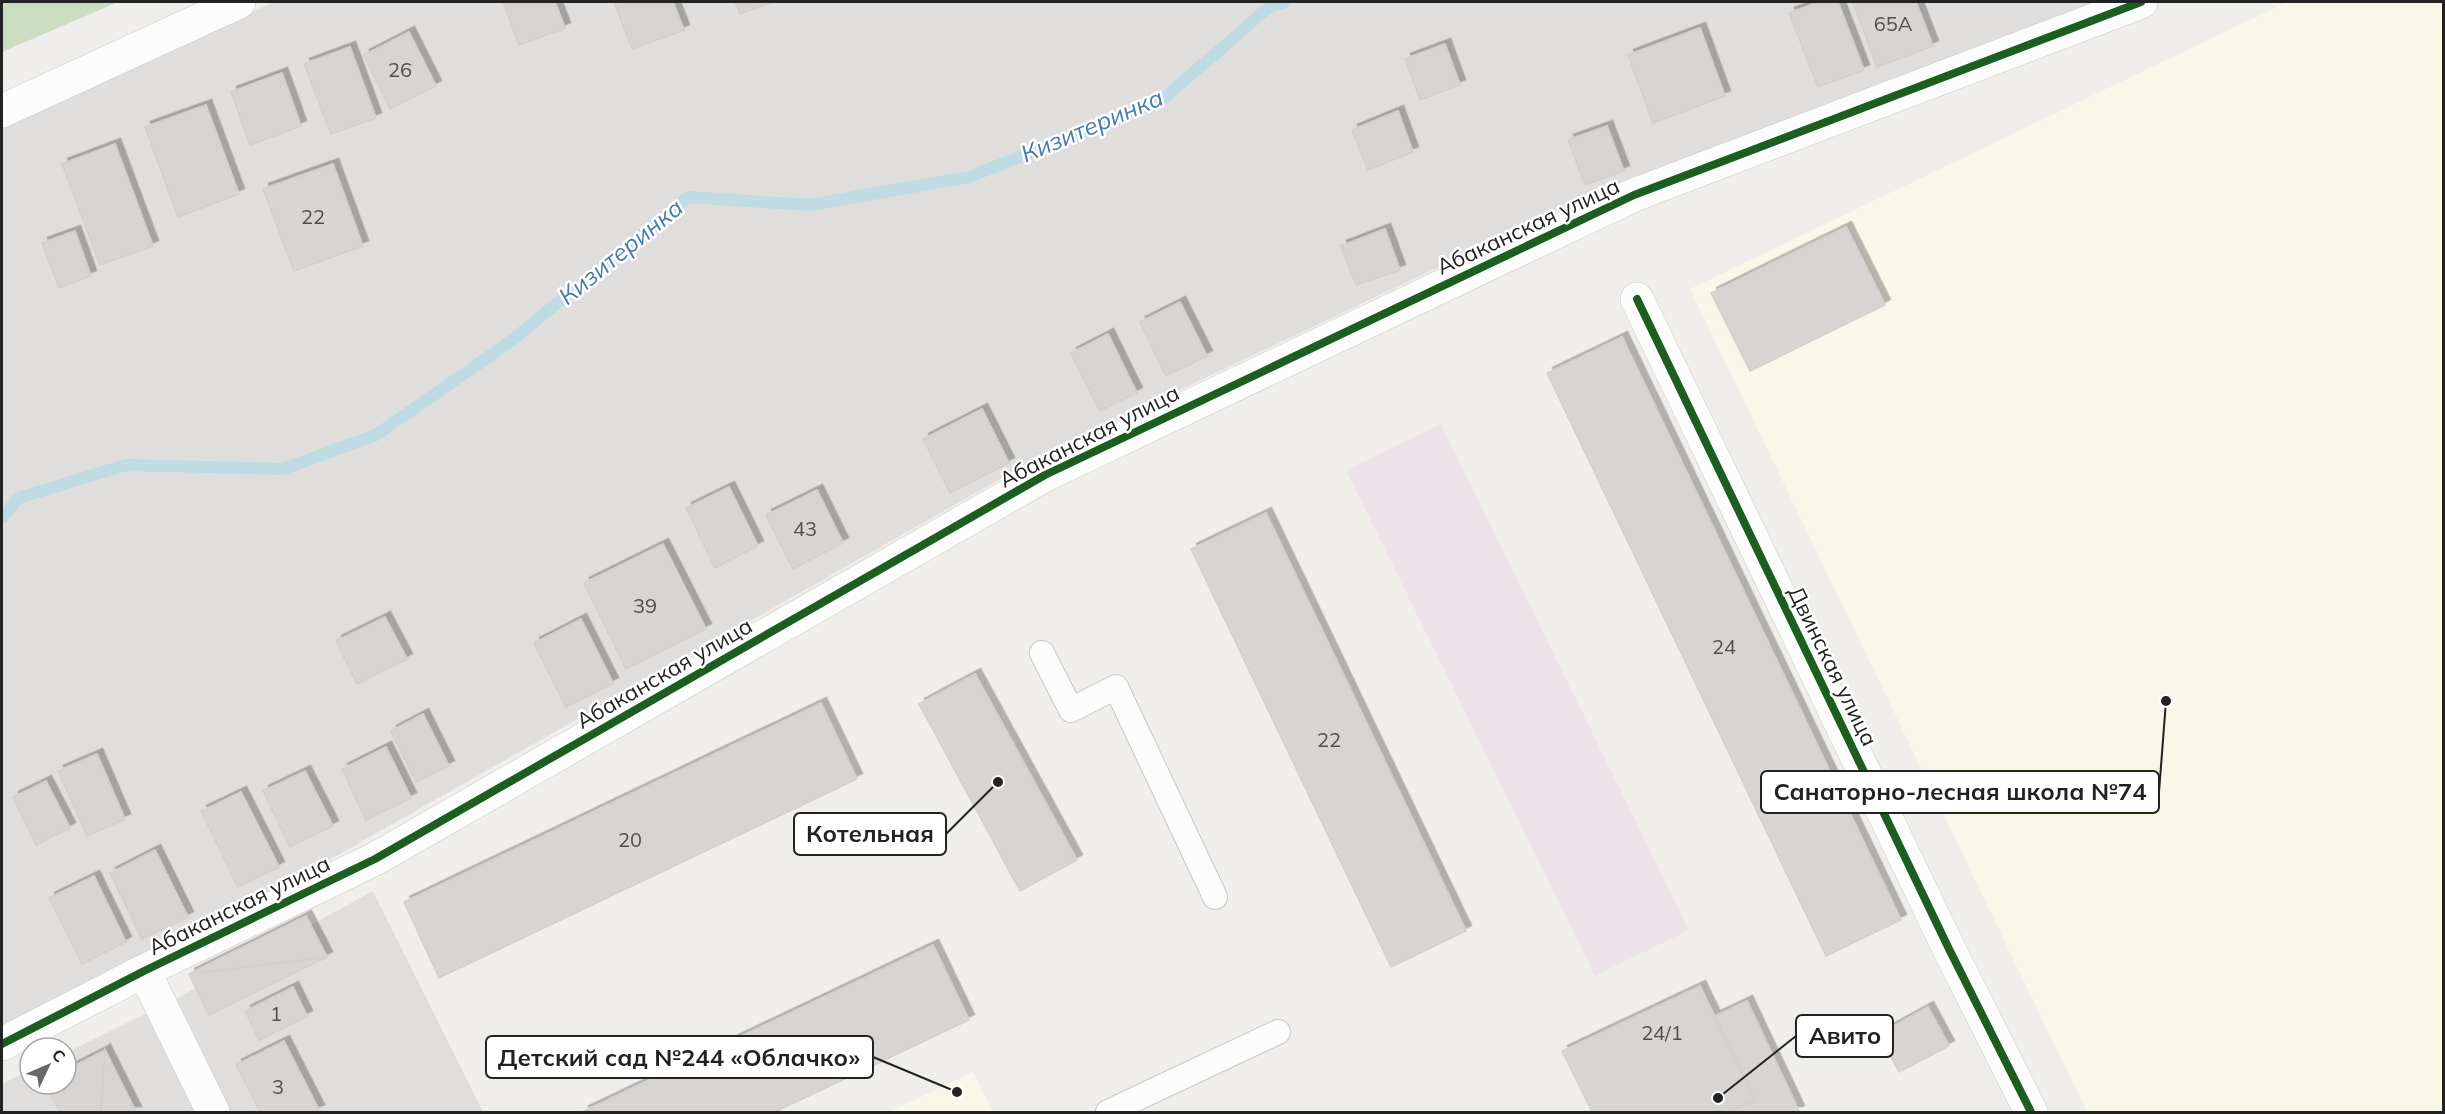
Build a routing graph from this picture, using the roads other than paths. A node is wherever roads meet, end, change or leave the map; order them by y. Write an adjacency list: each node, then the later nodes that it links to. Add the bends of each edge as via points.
1 (239, 2): 3 (street)
2 (2142, 2): 7 (street, Абаканская улица, via 1634,195 1055,470 375,859)
3 (2, 111)
4 (1637, 299): 12 (street, Двинская улица)
5 (1042, 653): 6 (lane, via 1071,710 1116,687)
6 (1215, 897)
7 (144, 971): 9 (street, Абаканская улица); 10 (street)
8 (1278, 1032): 11 (lane)
9 (2, 1044)
10 (213, 1113)
11 (1108, 1113)
12 (2031, 1113)

